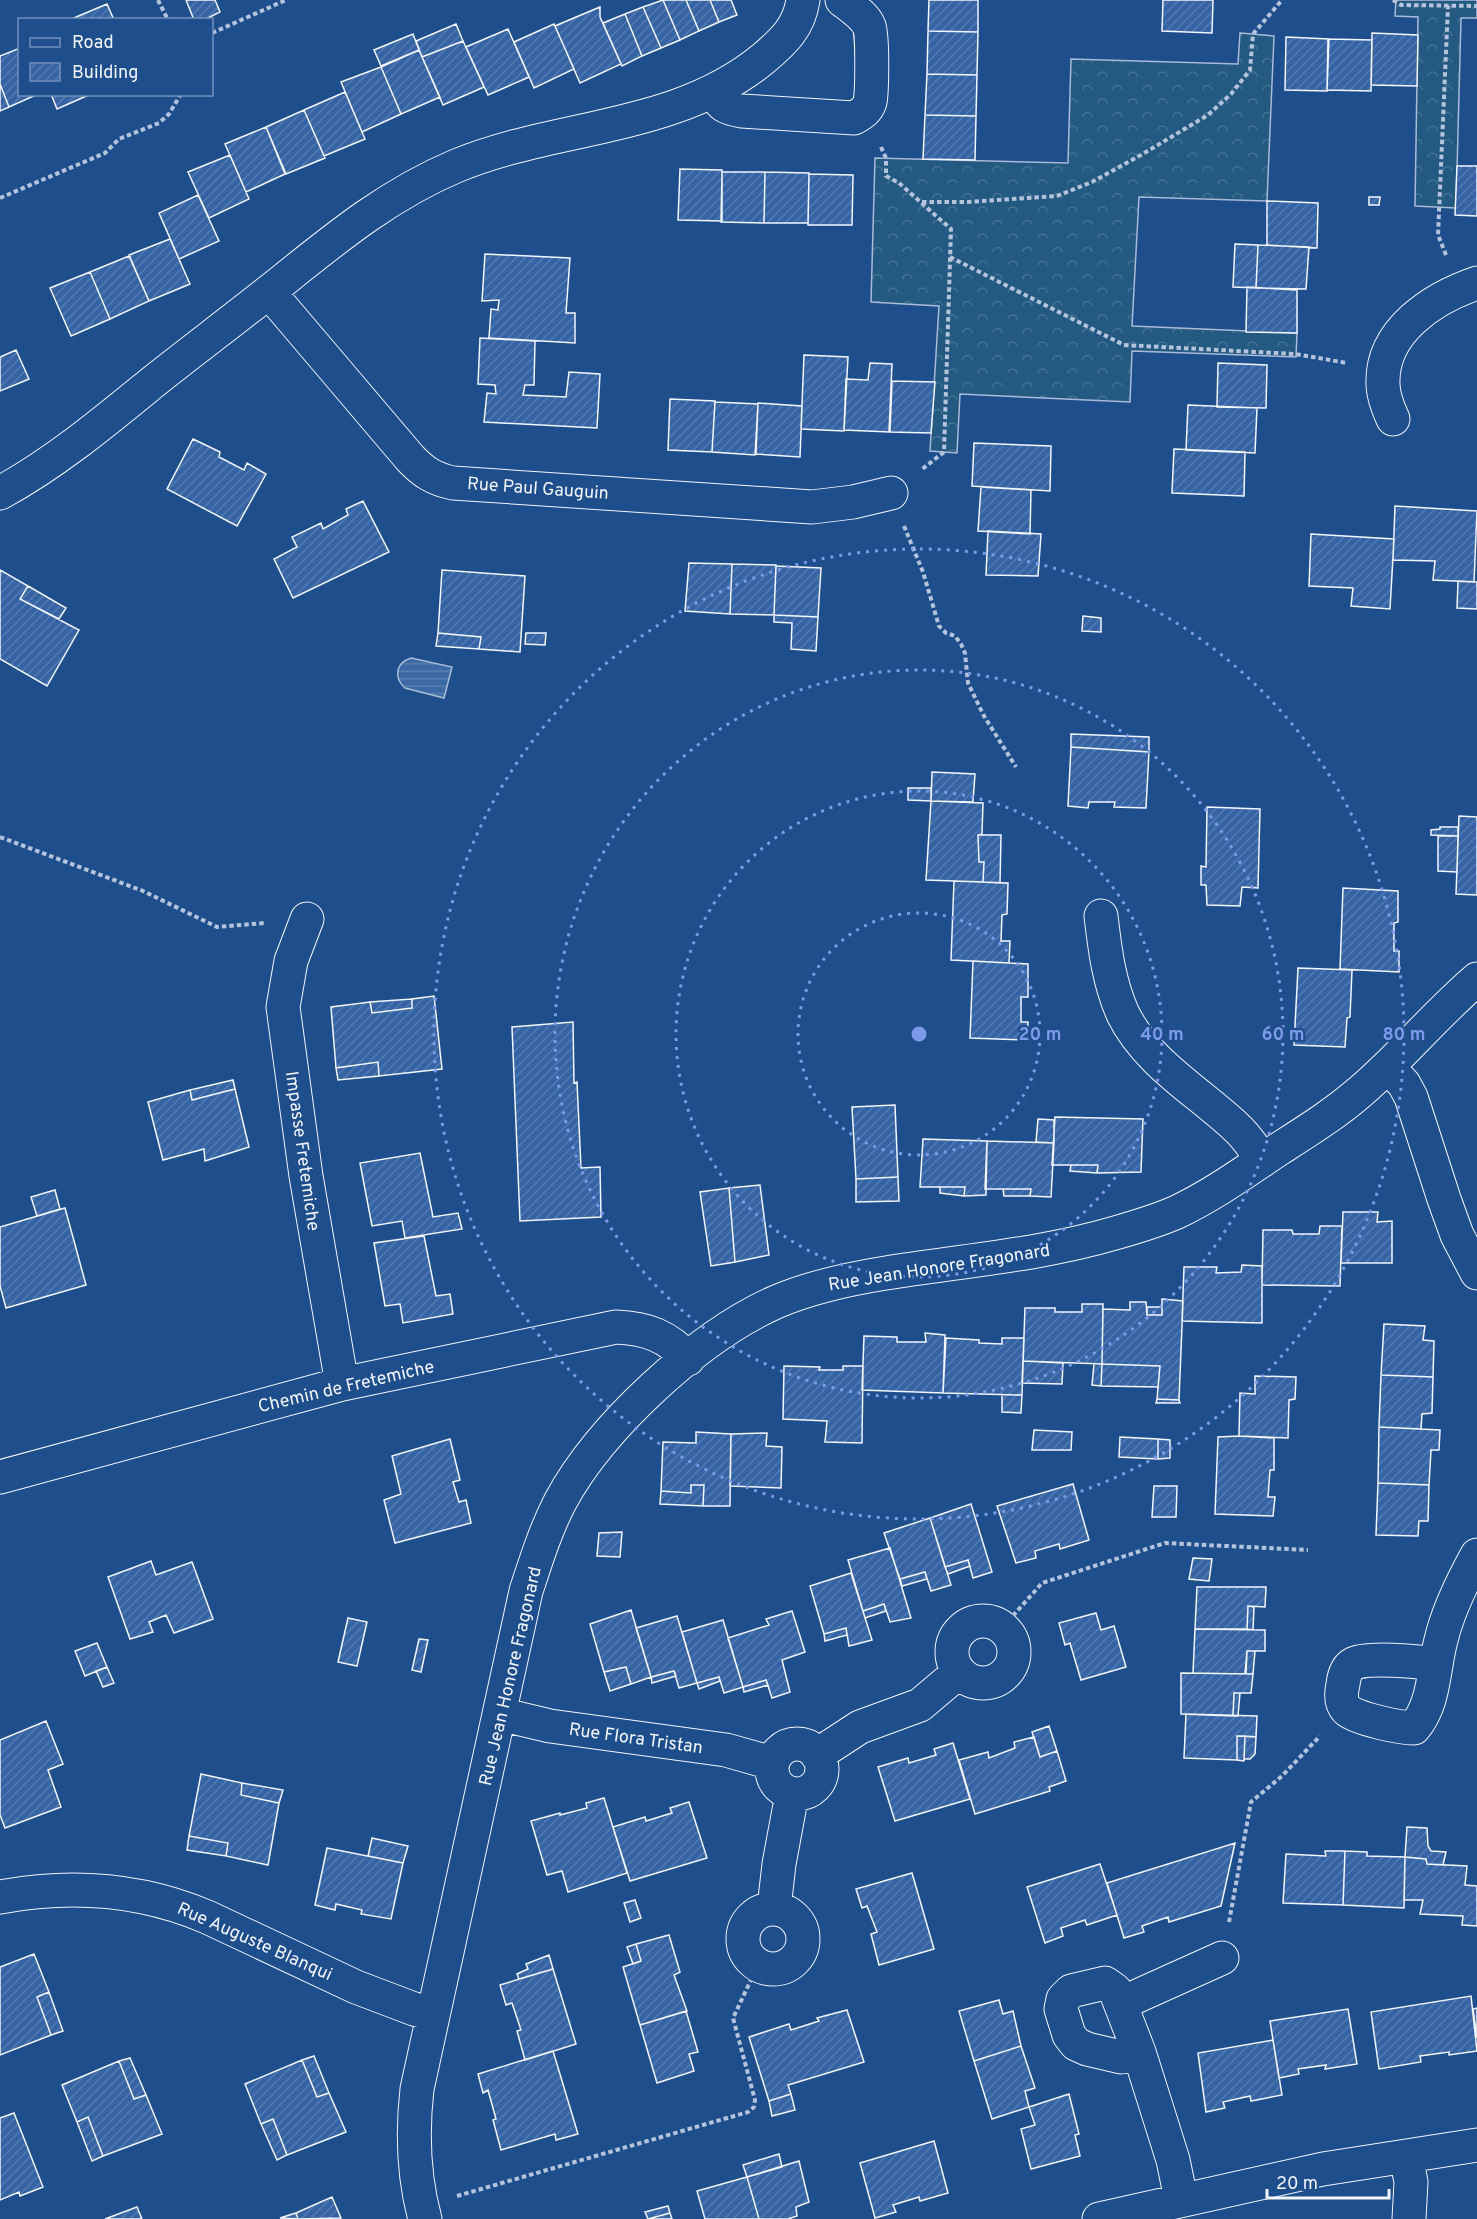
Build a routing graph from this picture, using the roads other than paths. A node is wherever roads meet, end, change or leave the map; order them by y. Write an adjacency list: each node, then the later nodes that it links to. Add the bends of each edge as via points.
1 (803, 0): 3 (street, via 800,16 788,37 755,66)
2 (842, 0): 3 (street, via 870,28 870,103 864,113 854,118 731,110 720,105)
3 (713, 91): 5 (street, via 645,116 498,152 427,178 364,217)
4 (1468, 286): 6 (street, via 1437,300 1404,328 1395,341 1383,369 1386,402)
5 (269, 292): 7 (street, via 67,450); 8 (street, Rue Paul Gauguin, via 410,458 436,479 812,507)
6 (1393, 419)
7 (0, 493)
8 (891, 494)
9 (1101, 916): 13 (street, via 1114,992 1134,1032 1169,1070 1236,1128)
10 (307, 919): 16 (street, Impasse Fretemiche, via 291,962 283,1007 306,1176)
11 (1477, 979): 12 (street, Rue Jean Honore Fragonard)
12 (1388, 1067): 13 (street, Rue Jean Honore Fragonard, via 1328,1116); 14 (street, via 1412,1097 1454,1226)
13 (1263, 1160): 15 (street, Rue Jean Honore Fragonard, via 1176,1213 1102,1237 823,1285 775,1303 730,1328)
14 (1477, 1273)
15 (688, 1359): 16 (street, Chemin de Fretemiche, via 676,1345 656,1334 616,1327); 21 (street, Rue Jean Honore Fragonard, via 612,1431 561,1501 526,1591)
16 (342, 1384): 17 (street, Chemin de Fretemiche)
17 (0, 1478)
18 (1477, 1555): 19 (street, via 1450,1610)
19 (1436, 1664): 19 (street, via 1423,1718 1414,1728 1401,1728 1346,1709 1341,1697 1344,1674 1352,1664 1366,1660)
20 (959, 1672): 20 (street, via 952,1653 958,1634 984,1620 1003,1627 1014,1645 1015,1656 1006,1674 997,1680 977,1683); 22 (street, via 920,1706 860,1727)
21 (500, 1714): 23 (street, Rue Flora Tristan, via 550,1726 726,1750); 29 (street, Rue Jean Honore Fragonard)
22 (817, 1755): 23 (street, via 796,1744 781,1749); 24 (street, via 822,1771 815,1786 808,1792)
23 (772, 1763): 24 (street, via 777,1786)
24 (792, 1794): 26 (street)
25 (0, 1898): 29 (street, Rue Auguste Blanqui, via 80,1890 157,1899 207,1917 356,1987)
26 (774, 1908): 26 (street, via 755,1914 748,1921 744,1930 745,1950 758,1965 778,1969 795,1960 804,1942 793,1915)
27 (1222, 1958): 28 (street)
28 (1122, 2003): 30 (street); 30 (street, via 1106,1983 1071,1991 1063,1999 1061,2009 1076,2044 1121,2057)
29 (433, 2014): 34 (street, Rue Jean Honore Fragonard, via 413,2123)
30 (1139, 2052): 33 (street, via 1173,2160)
31 (1477, 2145): 32 (street)
32 (1406, 2156): 33 (street); 36 (street, via 1411,2182)
33 (1181, 2199): 35 (street)
34 (423, 2212)
35 (1099, 2219)
36 (1409, 2219)

